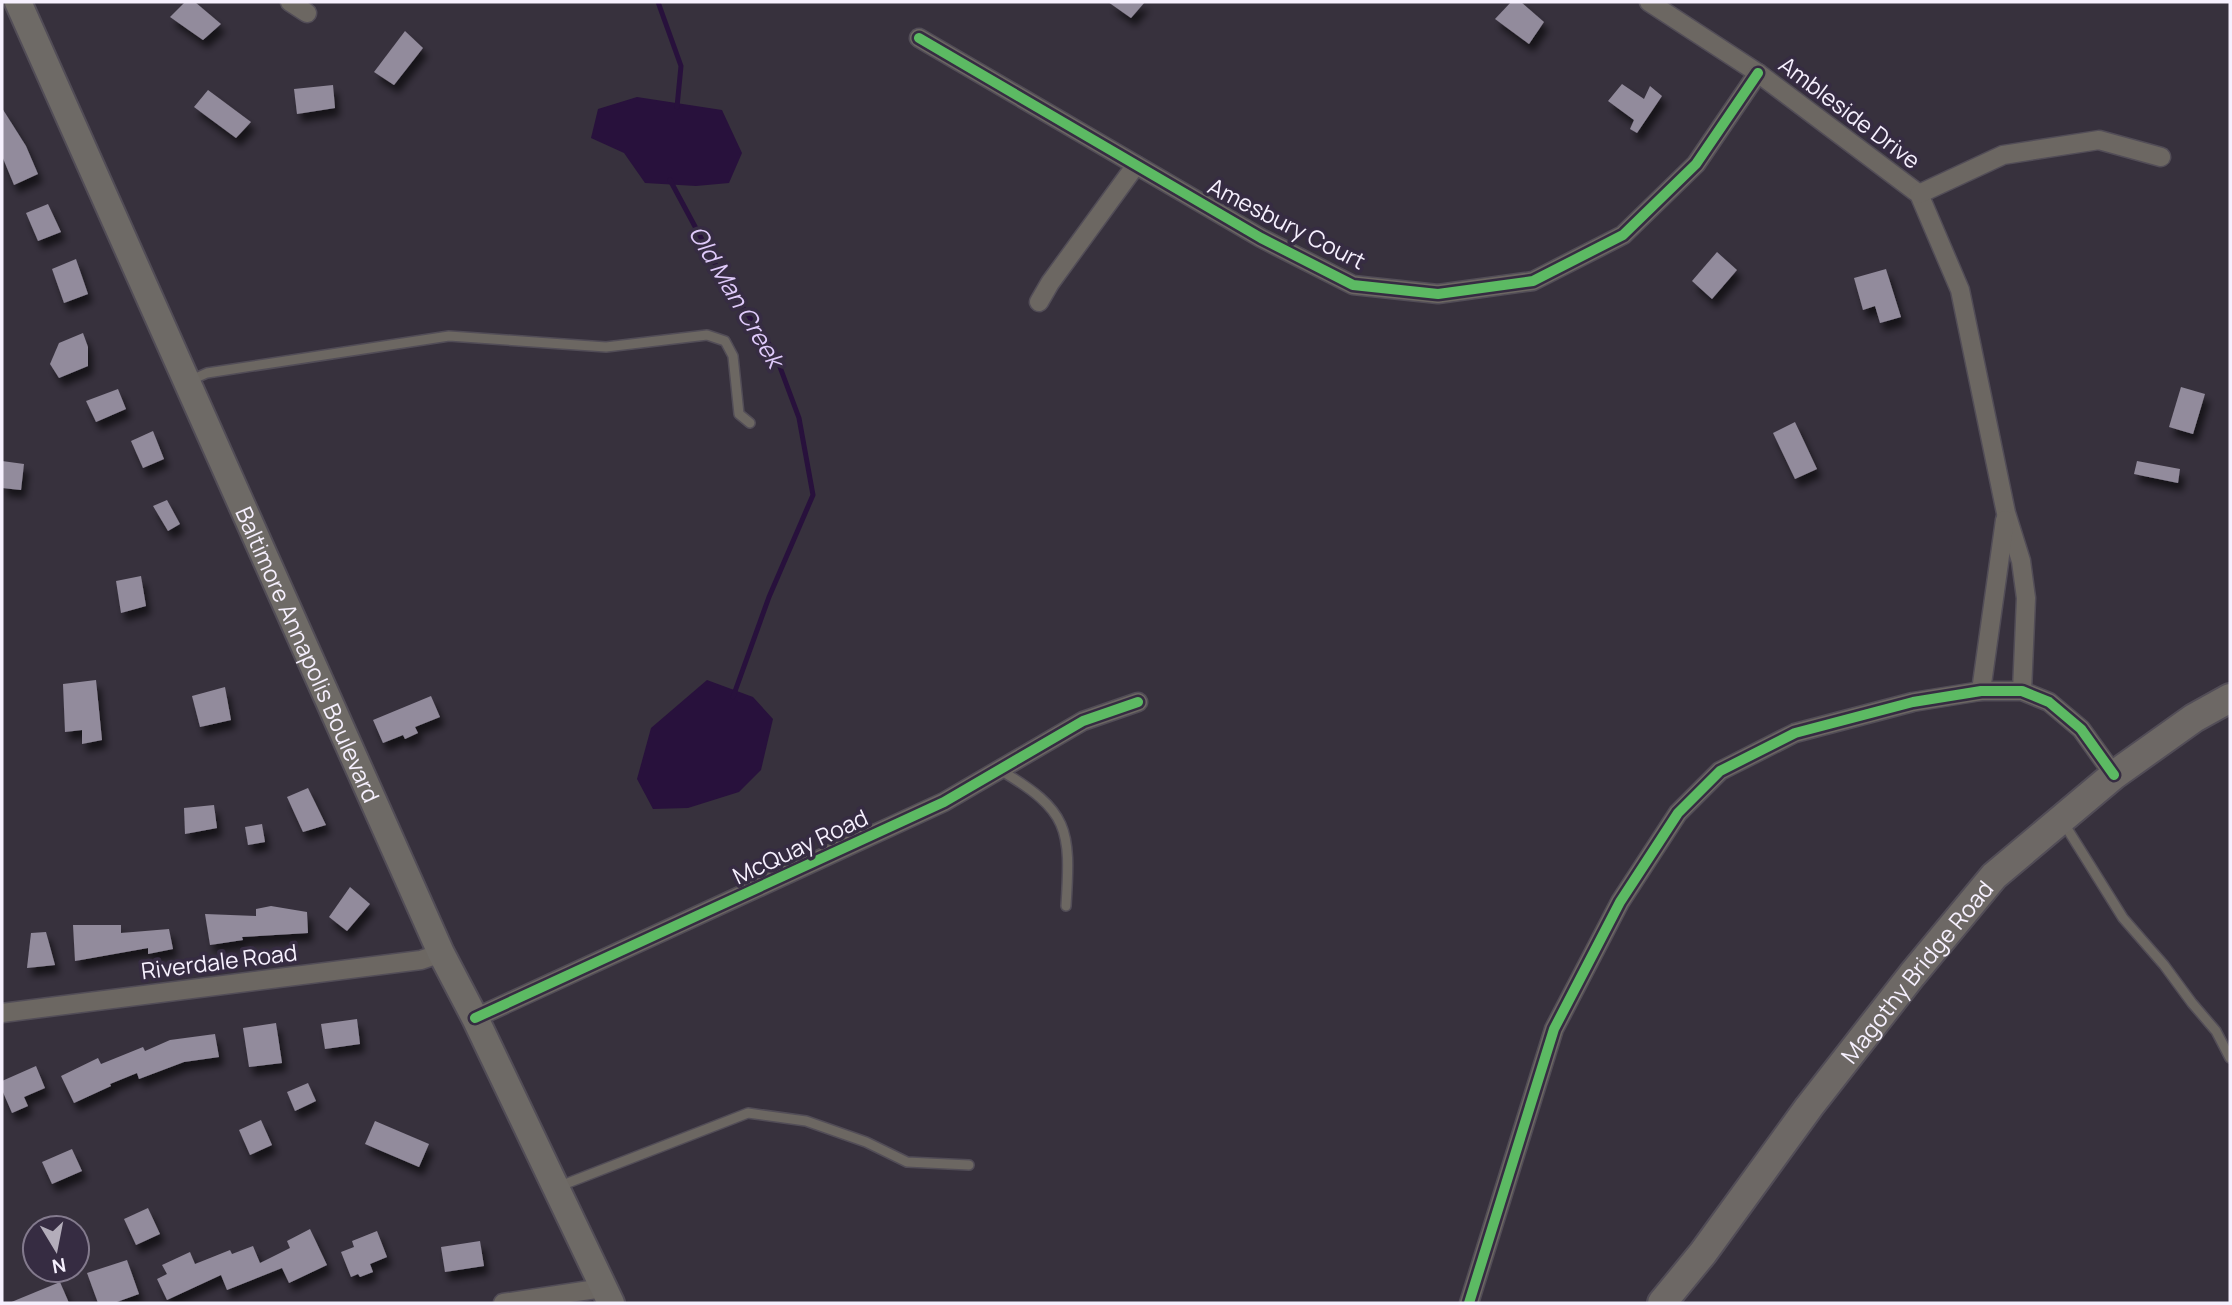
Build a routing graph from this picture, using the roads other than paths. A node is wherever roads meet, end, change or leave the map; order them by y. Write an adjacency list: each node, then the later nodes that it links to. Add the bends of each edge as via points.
1 (18, 2): 11 (main road, Baltimore Annapolis Boulevard)
2 (290, 2): 4 (street)
3 (1649, 2): 6 (street, Ambleside Drive)
4 (307, 13)
5 (919, 38): 8 (street, Amesbury Court)
6 (1758, 73): 8 (street, Amesbury Court, via 1696,164 1623,235 1533,281 1506,285 1438,295 1353,285); 9 (street, Ambleside Drive)
7 (2161, 157): 9 (street, via 2099,140 2003,155)
8 (1136, 165): 10 (street)
9 (1919, 194): 13 (street, Ambleside Drive, via 1961,290)
10 (1039, 302)
11 (187, 383): 12 (lane, via 207,373 449,336 606,347 707,335 725,341 733,356 739,414); 22 (main road, Baltimore Annapolis Boulevard)
12 (750, 423)
13 (2006, 513): 14 (street, Ambleside Drive); 15 (street, Ambleside Drive, via 2021,561 2026,598)
14 (1981, 691): 15 (street); 30 (street, via 1913,702 1795,733 1720,771 1678,813 1620,902 1554,1029)
15 (2022, 691): 19 (street, via 2049,702 2081,729)
16 (2230, 698): 19 (main road, Magothy Bridge Road)
17 (1138, 702): 18 (street, McQuay Road, via 1083,721)
18 (1000, 769): 21 (lane, via 1050,805 1066,831); 24 (street, McQuay Road, via 944,802)
19 (2114, 775): 20 (main road, Magothy Bridge Road)
20 (2062, 820): 25 (lane, via 2123,918 2216,1031); 31 (main road, Magothy Bridge Road, via 1994,876 1809,1107)
21 (1066, 906)
22 (441, 953): 23 (street, Riverdale Road, via 421,960); 24 (main road, Baltimore Annapolis Boulevard)
23 (2, 1013)
24 (475, 1018): 27 (main road, Baltimore Annapolis Boulevard)
25 (2230, 1058)
26 (969, 1165): 27 (lane, via 907,1162 806,1121 748,1113)
27 (555, 1188): 28 (main road, Baltimore Annapolis Boulevard)
28 (607, 1295): 29 (street)
29 (503, 1303)
30 (1469, 1303)
31 (1662, 1303)

